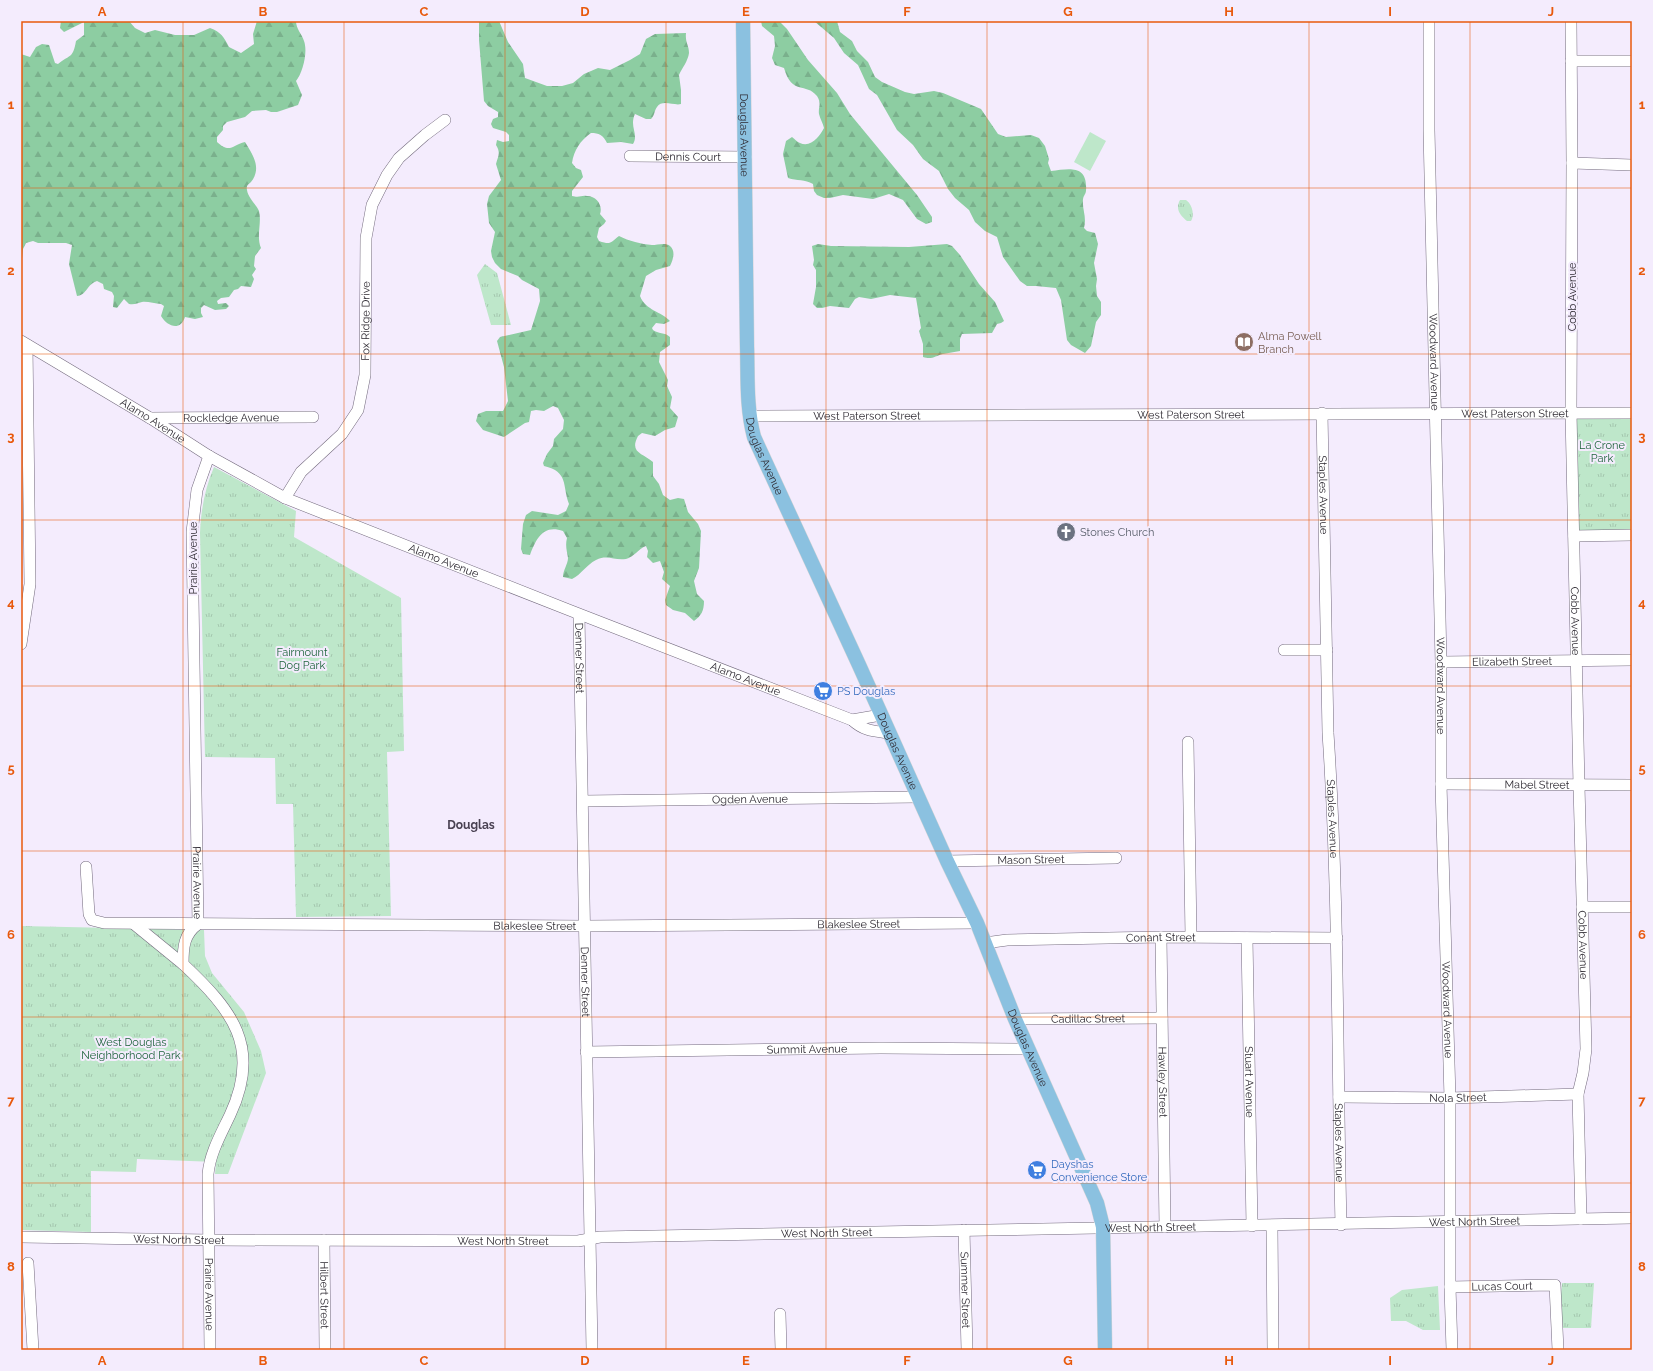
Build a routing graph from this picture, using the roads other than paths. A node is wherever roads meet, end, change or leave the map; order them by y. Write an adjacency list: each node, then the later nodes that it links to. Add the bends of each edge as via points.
1 (744, 21): 8 (main road, Douglas Avenue)
2 (1429, 21): 12 (street, Woodward Avenue)
3 (1571, 21): 4 (street, Cobb Avenue)
4 (1571, 61): 5 (street); 9 (street, Cobb Avenue)
5 (1632, 61)
6 (445, 120): 20 (street, Fox Ridge Drive, via 398,158 372,205 366,238 365,375 358,410 342,434 301,472)
7 (630, 156): 8 (street, Dennis Court)
8 (746, 157): 16 (main road, Douglas Avenue)
9 (1572, 163): 10 (street); 14 (street, Cobb Avenue)
10 (1632, 165)
11 (24, 343): 18 (street, Alamo Avenue); 24 (street, via 30,584)
12 (1436, 412): 13 (street, West Paterson Street); 14 (street, West Paterson Street); 29 (street, Woodward Avenue)
13 (1322, 413): 16 (street, West Paterson Street); 26 (street, Staples Avenue)
14 (1571, 413): 15 (street, West Paterson Street); 22 (street, Cobb Avenue)
15 (1632, 413)
16 (750, 416): 30 (main road, Douglas Avenue, via 754,437)
17 (313, 417): 18 (street, Rockledge Avenue)
18 (150, 418): 19 (street, Alamo Avenue)
19 (209, 456): 20 (street, Alamo Avenue); 46 (street, Prairie Avenue, via 197,490 192,532)
20 (285, 498): 23 (street, Alamo Avenue)
21 (1632, 535): 22 (street)
22 (1574, 536): 27 (street, Cobb Avenue)
23 (579, 615): 31 (street, Alamo Avenue); 38 (street, Denner Street)
24 (21, 644)
25 (1284, 650): 26 (street)
26 (1327, 650): 51 (street, Staples Avenue)
27 (1576, 660): 28 (street, Elizabeth Street); 29 (street, Elizabeth Street); 36 (street, Cobb Avenue)
28 (1632, 660)
29 (1440, 662): 34 (street, Woodward Avenue)
30 (881, 715): 31 (street); 32 (main road, Douglas Avenue)
31 (852, 720): 32 (street, Alamo Avenue, via 859,727 870,731)
32 (889, 733): 37 (main road, Douglas Avenue)
33 (1188, 742): 49 (street)
34 (1441, 784): 36 (street, Mabel Street); 60 (street, Woodward Avenue)
35 (1632, 785): 36 (street, Mabel Street)
36 (1579, 786): 42 (street, Cobb Avenue)
37 (918, 797): 38 (street, Ogden Avenue); 40 (main road, Douglas Avenue)
38 (583, 801): 47 (street, Denner Street)
39 (1116, 858): 40 (street, Mason Street)
40 (947, 861): 44 (main road, Douglas Avenue)
41 (86, 867): 45 (street, Blakeslee Street, via 89,914 92,920 104,924)
42 (1582, 907): 43 (street); 58 (street, Cobb Avenue, via 1586,1049)
43 (1632, 908)
44 (977, 923): 47 (street, Blakeslee Street); 52 (main road, Douglas Avenue)
45 (134, 924): 46 (street, Blakeslee Street); 53 (street)
46 (198, 924): 47 (street, Blakeslee Street); 53 (street, Prairie Avenue, via 190,931 184,942)
47 (585, 926): 57 (street, Denner Street)
48 (1161, 937): 49 (street, Conant Street); 52 (street, Conant Street, via 1007,940); 54 (street, Hawley Street)
49 (1191, 937): 50 (street, Conant Street)
50 (1247, 938): 51 (street, Conant Street); 66 (street, Stuart Avenue)
51 (1337, 938): 59 (street, Staples Avenue)
52 (985, 943): 55 (main road, Douglas Avenue)
53 (183, 964): 73 (street, Prairie Avenue, via 224,1008 233,1023 243,1050 243,1079 239,1093 209,1162)
54 (1162, 1018): 55 (street, Cadillac Street); 69 (street, Hawley Street)
55 (1015, 1019): 56 (main road, Douglas Avenue)
56 (1028, 1049): 57 (street, Summit Avenue); 68 (main road, Douglas Avenue, via 1097,1203)
57 (586, 1052): 72 (street, Denner Street)
58 (1578, 1094): 60 (street, Nola Street); 62 (street, Cobb Avenue)
59 (1339, 1097): 60 (street, Nola Street); 65 (street, Staples Avenue)
60 (1450, 1098): 63 (street, Woodward Avenue)
61 (1632, 1218): 62 (street, West North Street); 64 (street)
62 (1581, 1219): 63 (street, West North Street)
63 (1450, 1221): 65 (street, West North Street); 76 (street, Woodward Avenue)
64 (1632, 1222)
65 (1341, 1225): 67 (street, West North Street)
66 (1252, 1226): 67 (street, West North Street); 69 (street, West North Street)
67 (1272, 1226): 85 (street)
68 (1103, 1227): 69 (street, West North Street); 70 (street, West North Street); 84 (main road, Douglas Avenue)
69 (1165, 1227)
70 (964, 1230): 72 (street, West North Street); 83 (street, Summer Street)
71 (21, 1237): 73 (street, West North Street)
72 (589, 1239): 74 (street, West North Street); 81 (street, Denner Street)
73 (209, 1240): 74 (street, West North Street); 79 (street, Prairie Avenue)
74 (324, 1240): 80 (street, Hilbert Street)
75 (28, 1263): 78 (street)
76 (1450, 1287): 86 (street, Woodward Avenue); 87 (street, Lucas Court, via 1555,1284)
77 (780, 1314): 82 (street)
78 (33, 1350)
79 (210, 1350)
80 (325, 1350)
81 (592, 1350)
82 (781, 1350)
83 (967, 1350)
84 (1105, 1350)
85 (1273, 1350)
86 (1452, 1350)
87 (1558, 1350)

